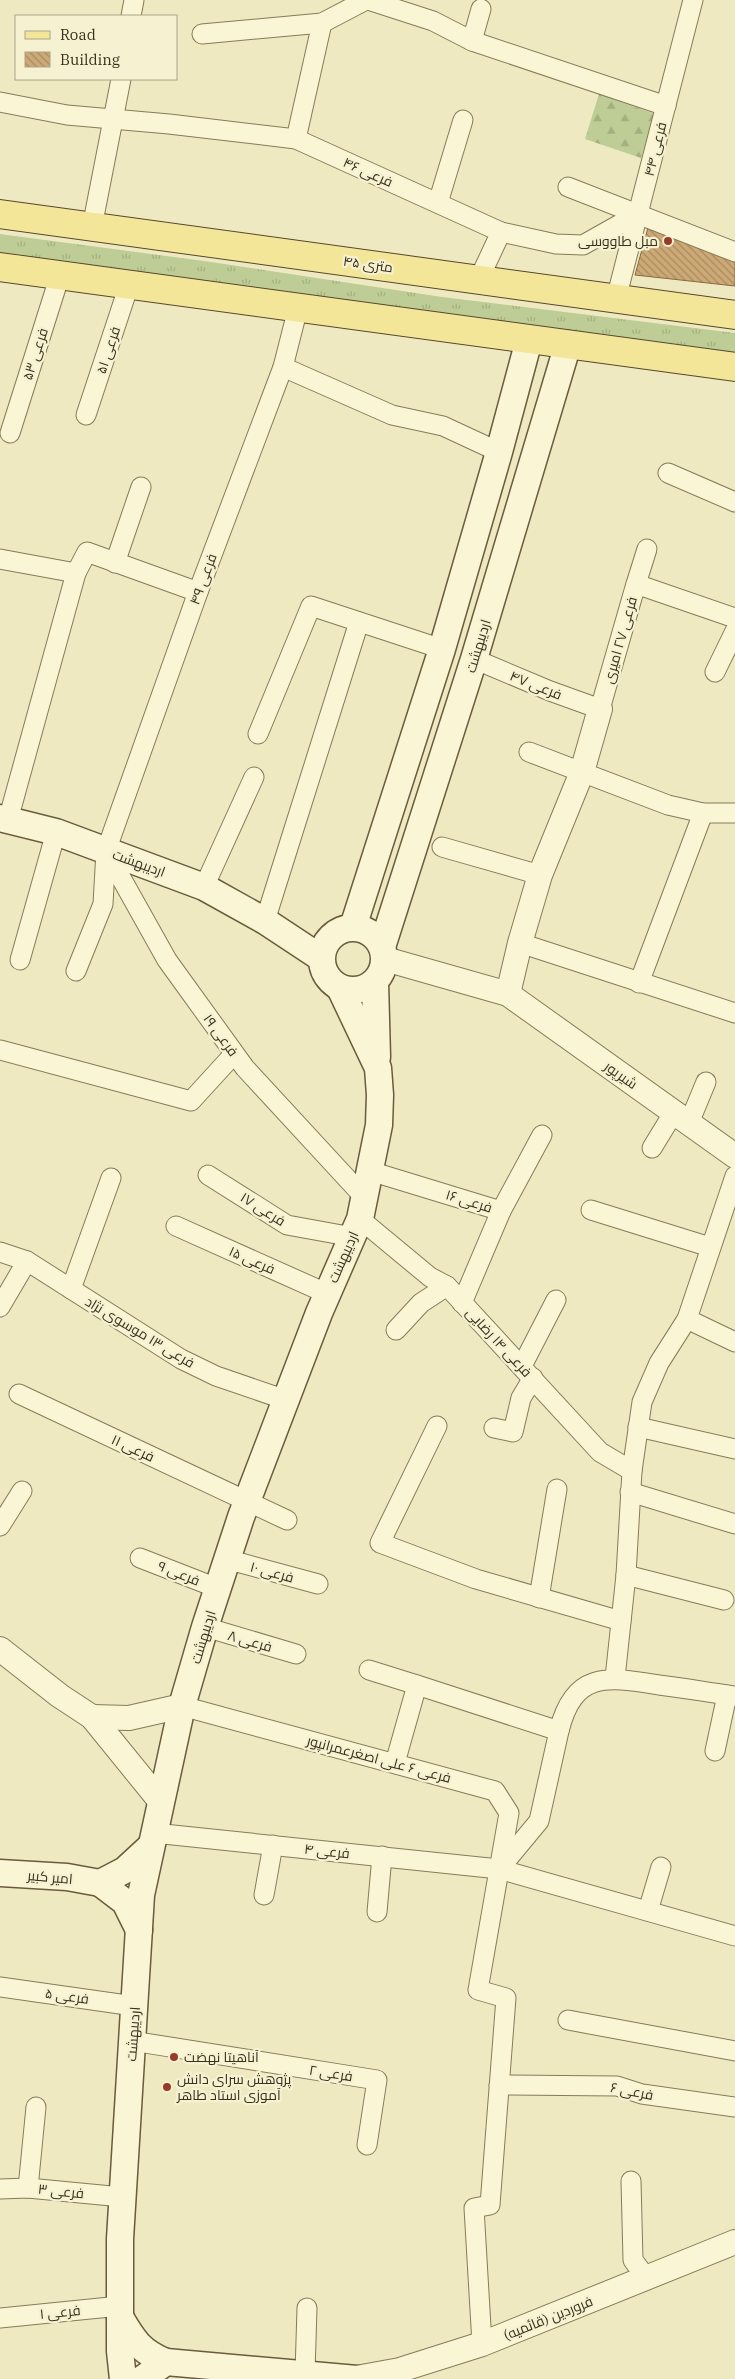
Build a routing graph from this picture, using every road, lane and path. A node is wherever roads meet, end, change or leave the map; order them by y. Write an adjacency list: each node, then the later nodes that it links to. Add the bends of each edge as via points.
1 (134, 0): 5 (street)
2 (367, 0): 6 (street); 8 (street, via 433,21)
3 (693, 0): 11 (street, فرعی ۴۴)
4 (481, 9): 8 (street)
5 (132, 15)
6 (322, 23): 7 (street); 14 (street)
7 (202, 34)
8 (472, 41): 11 (street)
9 (121, 80): 12 (street)
10 (0, 102): 12 (street, فرعی ۴۶)
11 (666, 106): 18 (street, فرعی ۴۴)
12 (115, 120): 14 (street, فرعی ۴۶); 19 (street)
13 (463, 120): 16 (street)
14 (296, 140): 16 (street, فرعی ۴۶)
15 (568, 188): 18 (street)
16 (438, 203): 20 (street, فرعی ۴۶)
17 (0, 214): 19 (main road, ۴۵ متری)
18 (638, 214): 20 (street, فرعی ۴۶, via 583,244 556,244); 21 (street); 26 (street, فرعی ۴۴)
19 (92, 227): 24 (main road, ۴۵ متری)
20 (501, 232): 24 (street)
21 (735, 252)
22 (0, 267): 23 (main road)
23 (60, 275): 25 (main road); 36 (street, فرعی ۵۳)
24 (479, 279): 26 (main road, ۴۵ متری)
25 (129, 285): 27 (main road); 35 (street, فرعی ۵۱)
26 (616, 299): 28 (main road, ۴۵ متری)
27 (298, 308): 29 (main road); 31 (street, فرعی ۴۹)
28 (735, 315)
29 (529, 340): 30 (main road); 33 (main road)
30 (568, 344): 32 (main road); 34 (main road, اردیبهشت)
31 (283, 367): 37 (street, via 392,415 443,426); 46 (street, فرعی ۴۹)
32 (735, 367)
33 (518, 381): 34 (main road); 37 (main road)
34 (554, 390): 51 (main road, اردیبهشت)
35 (86, 415)
36 (10, 434)
37 (499, 452): 50 (main road)
38 (668, 473): 40 (street)
39 (141, 487): 43 (street)
40 (735, 502)
41 (647, 549): 45 (street)
42 (0, 559): 44 (street)
43 (115, 563): 44 (street, via 87,552); 46 (street)
44 (76, 573): 60 (street)
45 (636, 584): 47 (street, فرعی ۲۷ امیری); 53 (street, فرعی ۲۷ امیری)
46 (198, 592): 63 (street, فرعی ۴۹)
47 (735, 618)
48 (359, 622): 50 (street); 54 (street, via 311,606); 66 (street)
49 (735, 631): 52 (street)
50 (442, 649): 67 (main road)
51 (474, 660): 53 (street, فرعی ۴۷); 71 (main road, اردیبهشت)
52 (715, 672)
53 (600, 709): 56 (street)
54 (258, 734)
55 (529, 752): 56 (street)
56 (582, 772): 58 (street, via 668,805); 64 (street)
57 (254, 777): 65 (street)
58 (702, 812): 59 (street); 73 (street)
59 (735, 814)
60 (4, 819): 61 (main road, اردیبهشت)
61 (56, 832): 63 (main road, اردیبهشت); 70 (street)
62 (442, 847): 64 (street)
63 (106, 851): 65 (main road, اردیبهشت); 72 (street, فرعی ۴۹, via 103,904); 78 (street, فرعی ۱۹, via 167,960)
64 (540, 875): 68 (street)
65 (204, 887): 66 (main road, اردیبهشت)
66 (265, 920): 69 (main road, اردیبهشت)
67 (353, 927): 69 (main road, via 341,929 331,936); 71 (main road, via 376,936)
68 (520, 943): 73 (street); 75 (street)
69 (321, 958): 74 (main road, اردیبهشت, via 323,970)
70 (20, 960)
71 (381, 963): 74 (main road, via 364,988); 75 (street, شیرپور); 79 (main road, اردیبهشت)
72 (76, 971)
73 (639, 983): 76 (street)
74 (340, 988): 79 (main road, اردیبهشت)
75 (508, 994): 81 (street, شیرپور)
76 (735, 1013)
77 (0, 1050): 78 (street, via 191,1101)
78 (234, 1054): 91 (street, فرعی ۱۹)
79 (378, 1068): 85 (main road, اردیبهشت, via 378,1125)
80 (706, 1082): 81 (street)
81 (681, 1117): 83 (street); 84 (street, شیرپور)
82 (542, 1135): 89 (street)
83 (652, 1148)
84 (735, 1156)
85 (370, 1171): 89 (street, فرعی ۱۶); 91 (main road, اردیبهشت)
86 (208, 1175): 91 (street, فرعی ۱۷, via 287,1226)
87 (735, 1176): 93 (street)
88 (111, 1178): 97 (street)
89 (500, 1210): 100 (street, فرعی ۱۶)
90 (591, 1210): 93 (street)
91 (359, 1218): 96 (street, فرعی ۱۴ رضایی); 98 (main road, اردیبهشت)
92 (176, 1226): 98 (street, فرعی ۱۵)
93 (710, 1247): 102 (street)
94 (0, 1252): 95 (street, فرعی ۱‍۳ موسوی نژاد)
95 (28, 1261): 97 (street, فرعی ۱‍۳ موسوی نژاد); 101 (street)
96 (447, 1286): 100 (street, فرعی ۱۴ رضایی); 103 (street, via 421,1303)
97 (70, 1289): 107 (street, فرعی ۱‍۳ موسوی نژاد, via 182,1359 216,1376)
98 (328, 1294): 107 (main road, اردیبهشت)
99 (556, 1300): 105 (street)
100 (462, 1303): 105 (street, فرعی ۱۴ رضایی)
101 (0, 1307)
102 (687, 1319): 104 (street); 109 (street, via 659,1363 642,1402)
103 (396, 1330)
104 (735, 1342)
105 (528, 1372): 110 (street, via 513,1432); 112 (street, فرعی ۱۴ رضایی, via 600,1452)
106 (19, 1394): 116 (street, فرعی ۱۱)
107 (286, 1400): 116 (main road, اردیبهشت)
108 (437, 1426): 125 (street, via 380,1543 476,1579)
109 (638, 1427): 111 (street); 112 (street)
110 (494, 1428)
111 (735, 1449)
112 (632, 1471): 115 (street)
113 (557, 1489): 125 (street)
114 (22, 1491): 119 (street)
115 (630, 1492): 118 (street); 122 (street)
116 (247, 1501): 117 (street, فرعی ۱۱); 121 (main road, اردیبهشت)
117 (287, 1520)
118 (735, 1524)
119 (0, 1526)
120 (140, 1558): 124 (street, فرعی ۹)
121 (226, 1560): 123 (street, فرعی ۱۰); 124 (main road, اردیبهشت)
122 (626, 1575): 126 (street); 127 (street)
123 (318, 1584)
124 (217, 1588): 128 (main road, اردیبهشت)
125 (539, 1598): 127 (street)
126 (724, 1600)
127 (621, 1621): 132 (street)
128 (205, 1627): 130 (street, فرعی ۸); 135 (main road, اردیبهشت)
129 (0, 1650): 136 (street)
130 (296, 1654)
131 (369, 1670): 133 (street)
132 (615, 1678): 134 (street); 137 (street, via 594,1681 576,1693 564,1710)
133 (417, 1685): 137 (street); 139 (street)
134 (731, 1696): 138 (street)
135 (182, 1706): 136 (street, via 129,1718); 139 (street, فرعی ۶ علی اصغرعمرانپور); 140 (main road, اردیبهشت)
136 (92, 1717): 140 (street)
137 (559, 1731): 145 (street, via 539,1821)
138 (715, 1751)
139 (396, 1764): 145 (street, فرعی ۶ علی اصغرعمرانپور, via 495,1791 509,1813)
140 (161, 1802): 141 (main road, اردیبهشت)
141 (153, 1840): 142 (street, فرعی ۴); 147 (main road, via 125,1870); 151 (main road, اردیبهشت, via 141,1895)
142 (273, 1845): 143 (street, فرعی ۴); 148 (street)
143 (382, 1856): 145 (street, فرعی ۴); 150 (street)
144 (661, 1867): 149 (street)
145 (499, 1869): 149 (street, فرعی ۴); 158 (street, فرعی ۶ علی اصغرعمرانپور, via 478,1990 506,1998)
146 (0, 1873): 147 (main road, امیر کبیر, via 67,1877)
147 (100, 1883): 151 (main road, via 124,1902)
148 (264, 1895)
149 (648, 1911): 152 (street, فرعی ۴)
150 (377, 1912)
151 (139, 1930): 154 (main road, اردیبهشت)
152 (735, 1936)
153 (0, 1987): 154 (street, فرعی ۵)
154 (134, 2006): 156 (main road, اردیبهشت)
155 (568, 2020): 157 (street)
156 (132, 2041): 161 (street, فرعی ۲, via 377,2080); 165 (main road, اردیبهشت)
157 (735, 2051)
158 (499, 2085): 160 (street, فرعی ۶, via 617,2086 642,2094); 171 (street, via 490,2204 474,2208)
159 (36, 2107): 163 (street)
160 (735, 2107)
161 (367, 2145)
162 (631, 2181): 167 (street, via 633,2260)
163 (28, 2188): 164 (street, فرعی ۳); 165 (street, فرعی ۳)
164 (0, 2189)
165 (122, 2197): 169 (main road, اردیبهشت)
166 (735, 2242): 167 (street, فروردین (قائمیه))
167 (647, 2279): 171 (street, فروردین (قائمیه))
168 (308, 2308): 173 (street)
169 (120, 2312): 170 (street, فرعی ۱); 172 (main road, via 137,2345); 175 (main road, اردیبهشت)
170 (0, 2318)
171 (482, 2344): 174 (street, فروردین (قائمیه), via 400,2370)
172 (166, 2362): 173 (main road); 176 (main road)
173 (305, 2373): 174 (main road)
174 (357, 2378)
175 (123, 2379)
176 (142, 2379)

